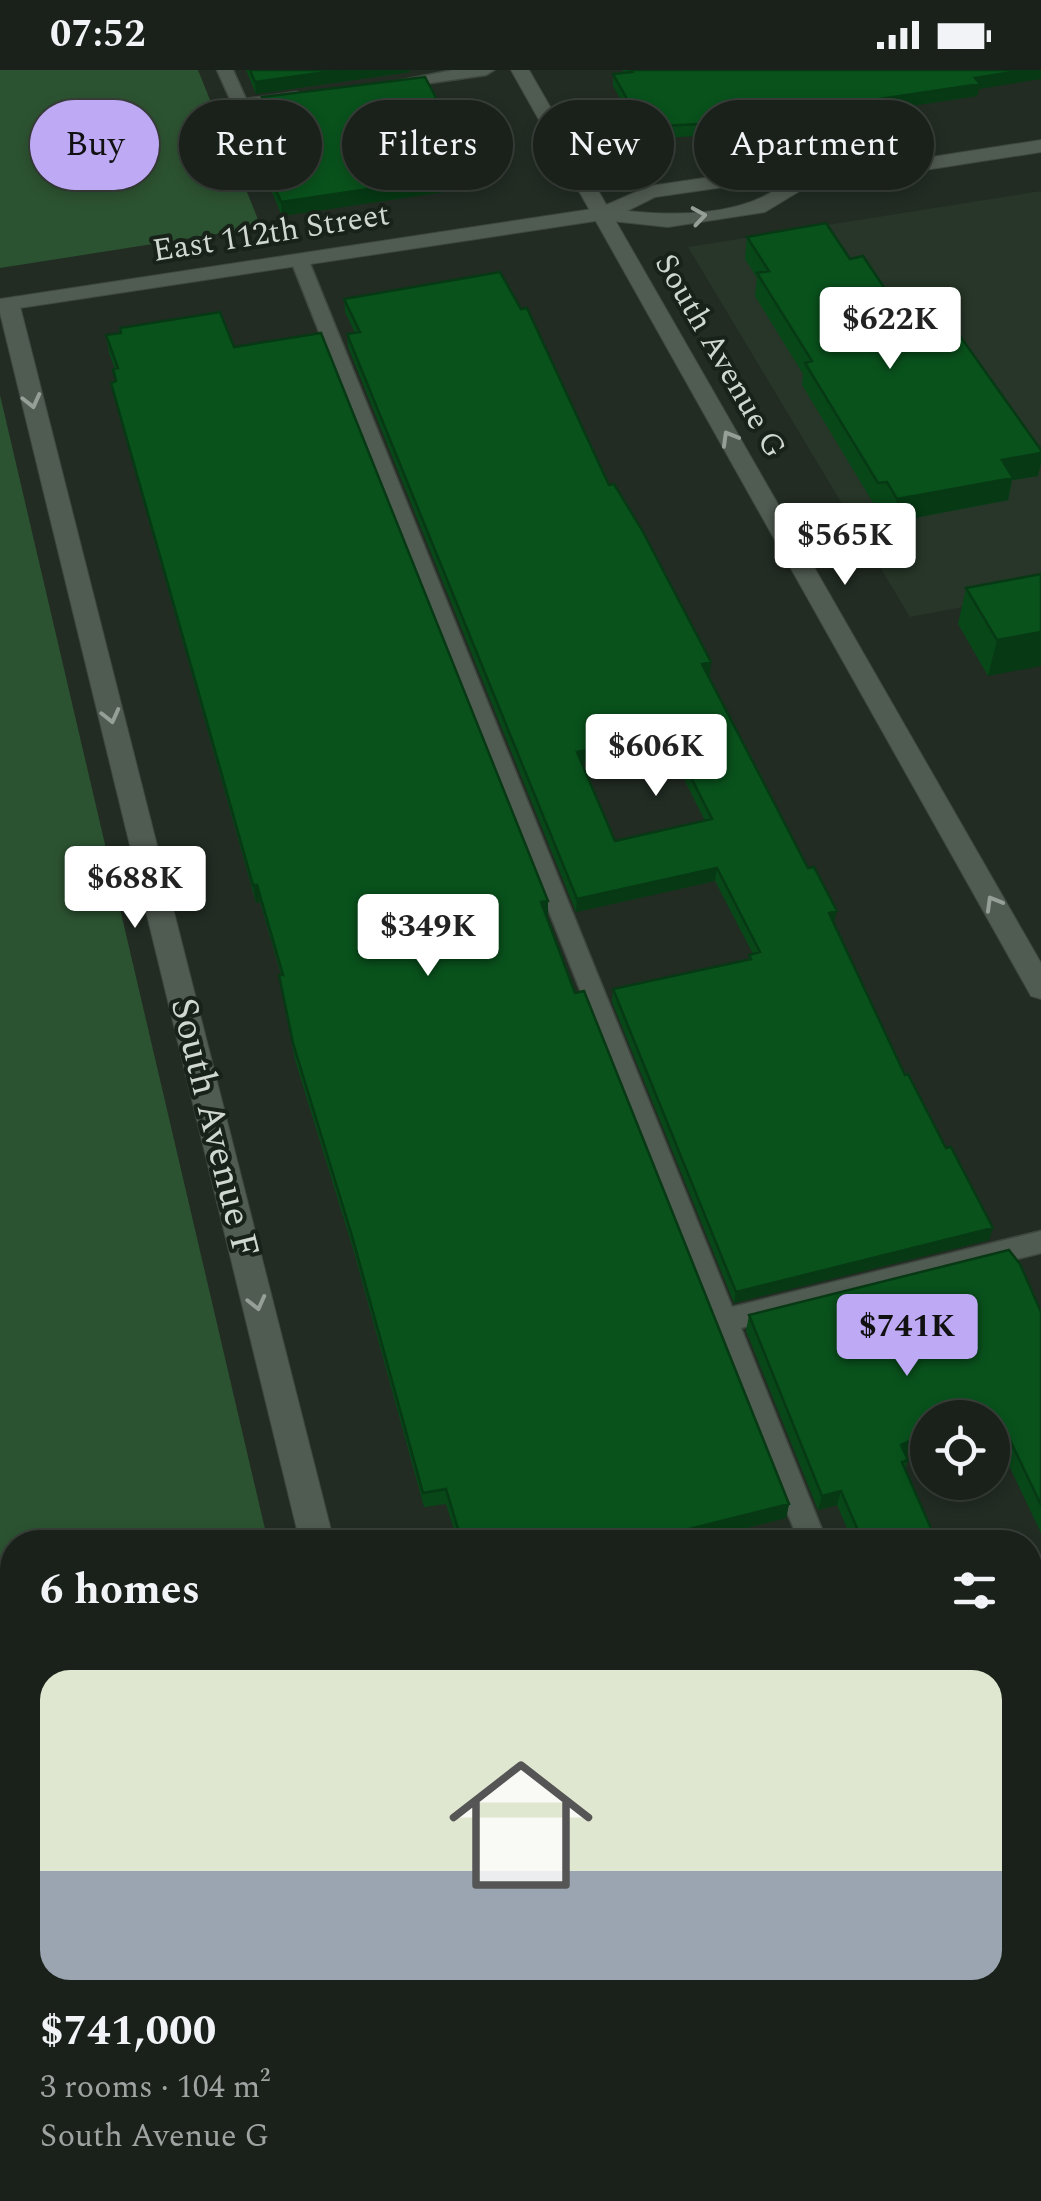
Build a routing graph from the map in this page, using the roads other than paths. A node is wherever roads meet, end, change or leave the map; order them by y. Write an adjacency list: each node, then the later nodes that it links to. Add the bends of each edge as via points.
1 (226, 70): 5 (lane, via 240,105)
2 (486, 70): 4 (lane)
3 (520, 70): 10 (street, South Avenue G)
4 (376, 86)
5 (318, 94)
6 (1041, 146): 7 (street, East 112th Street)
7 (934, 163)
8 (694, 186): 10 (street, East 112th Street, via 650,192)
9 (788, 190): 10 (street, East 112th Street, one-way to 9, via 668,221 765,206)
10 (602, 214): 11 (street, East 112th Street); 13 (street, South Avenue G, one-way to 10)
11 (300, 261): 12 (street, East 112th Street); 15 (lane)
12 (3, 307): 16 (street, South Avenue F, one-way to 16)
13 (1041, 988)
14 (1041, 1242): 15 (lane)
15 (724, 1321): 17 (lane)
16 (314, 1530)
17 (808, 1530)

